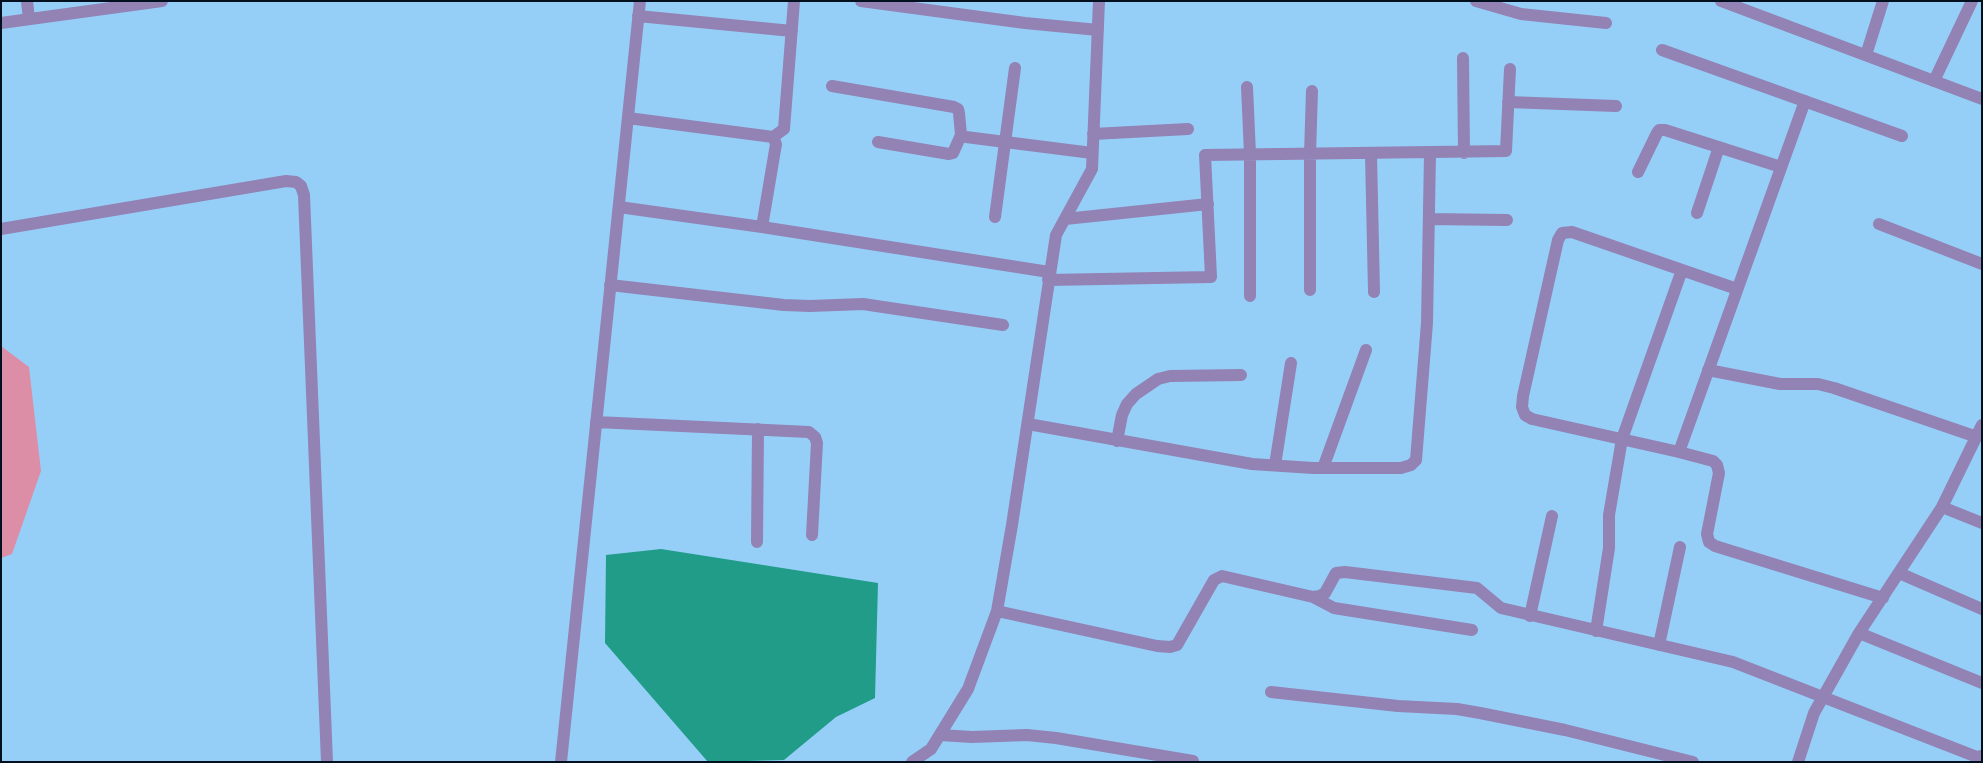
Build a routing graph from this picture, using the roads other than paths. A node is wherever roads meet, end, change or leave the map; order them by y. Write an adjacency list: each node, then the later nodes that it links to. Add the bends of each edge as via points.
1 (27, 1): 15 (street)
2 (162, 1): 11 (street)
3 (640, 1): 14 (street)
4 (794, 1): 19 (street)
5 (861, 1): 18 (street)
6 (1099, 1): 18 (street)
7 (1476, 1): 17 (street, via 1521,14)
8 (1721, 1): 13 (street)
9 (1884, 1): 21 (street)
10 (1972, 1): 25 (street)
11 (148, 2): 12 (street)
12 (92, 6): 15 (street)
13 (1756, 7): 21 (street)
14 (638, 16): 19 (street); 33 (street)
15 (29, 19): 16 (street)
16 (1, 23)
17 (1606, 23)
18 (1098, 30): 35 (street)
19 (792, 31): 38 (street, via 784,129)
20 (1662, 50): 30 (street)
21 (1866, 55): 25 (street)
22 (1463, 58): 43 (street)
23 (1015, 68): 40 (street)
24 (1510, 69): 31 (street)
25 (1934, 81): 29 (street)
26 (832, 86): 36 (street, via 954,107 958,109)
27 (1247, 87): 45 (street)
28 (1312, 91): 46 (street)
29 (1982, 99)
30 (1805, 101): 37 (street); 48 (street)
31 (1508, 102): 32 (street); 43 (street, via 1506,151)
32 (1616, 106)
33 (628, 118): 38 (street); 51 (street)
34 (1188, 129): 35 (street)
35 (1094, 134): 42 (street)
36 (961, 135): 39 (street, via 953,153 950,154); 40 (street)
37 (1902, 136)
38 (773, 137): 58 (street, via 776,144)
39 (878, 142)
40 (1006, 142): 42 (street); 53 (street)
41 (1719, 147): 48 (street); 49 (street, via 1659,130); 52 (street)
42 (1092, 152): 54 (street, via 1092,168)
43 (1464, 152): 44 (street)
44 (1430, 153): 47 (street); 55 (street)
45 (1250, 154): 46 (street); 50 (street, via 1205,155); 67 (street)
46 (1310, 154): 47 (street); 65 (street)
47 (1371, 154): 66 (street)
48 (1781, 168): 64 (street)
49 (1638, 172)
50 (1208, 204): 54 (street); 62 (street, via 1211,277)
51 (619, 207): 58 (street); 63 (street)
52 (1697, 213)
53 (995, 217)
54 (1065, 218): 62 (street, via 1056,235)
55 (1429, 219): 56 (street); 81 (street, via 1427,324 1416,460 1411,465 1401,468)
56 (1507, 220)
57 (1880, 224): 60 (street)
58 (762, 227): 62 (street)
59 (1, 229): 105 (street, via 286,181 296,182 301,186 304,203)
60 (1982, 264)
61 (1682, 270): 64 (street); 77 (street); 77 (street, via 1572,232 1562,233 1558,240 1522,407 1525,415 1532,419)
62 (1049, 276): 74 (street)
63 (610, 285): 68 (street, via 784,305 863,304); 73 (street)
64 (1737, 289): 71 (street)
65 (1310, 290)
66 (1374, 292)
67 (1250, 296)
68 (1003, 325)
69 (1366, 350): 81 (street)
70 (1291, 363): 80 (street)
71 (1708, 370): 76 (street, via 1780,384 1818,384); 79 (street)
72 (1241, 375): 78 (street, via 1170,376 1158,379 1136,394 1127,404)
73 (596, 422): 75 (street); 106 (street)
74 (1028, 424): 78 (street); 92 (street)
75 (758, 429): 85 (street, via 809,432 815,437 817,443); 86 (street)
76 (1980, 429): 82 (street)
77 (1622, 439): 79 (street); 95 (street, via 1609,514 1609,548)
78 (1117, 441): 80 (street, via 1252,464)
79 (1679, 452): 90 (street, via 1712,461 1717,465 1719,473 1707,534 1709,542)
80 (1276, 465): 81 (street)
81 (1323, 468)
82 (1942, 507): 84 (street); 88 (street)
83 (1552, 516): 93 (street)
84 (1982, 523)
85 (812, 535)
86 (757, 542)
87 (1680, 547): 97 (street)
88 (1899, 572): 90 (street); 91 (street)
89 (1313, 597): 92 (street, via 1222,576 1214,580 1177,645 1170,646 1157,646); 93 (street, via 1326,593 1336,573 1345,572 1477,588 1501,608); 94 (street, via 1334,608)
90 (1883, 598): 96 (street)
91 (1982, 609)
92 (997, 611): 101 (street, via 968,688)
93 (1530, 616): 95 (street)
94 (1472, 630)
95 (1596, 630): 97 (street)
96 (1859, 633): 98 (street); 100 (street)
97 (1659, 645): 100 (street, via 1733,662)
98 (1982, 684)
99 (1271, 692): 108 (street, via 1398,706 1457,709 1565,730)
100 (1824, 696): 103 (street); 109 (street, via 1814,713)
101 (940, 735): 102 (street, via 1027,735 1056,738); 107 (street, via 931,749)
102 (1149, 758): 104 (street)
103 (1974, 758)
104 (1193, 761)
105 (327, 762)
106 (561, 762)
107 (912, 762)
108 (1693, 762)
109 (1798, 762)

